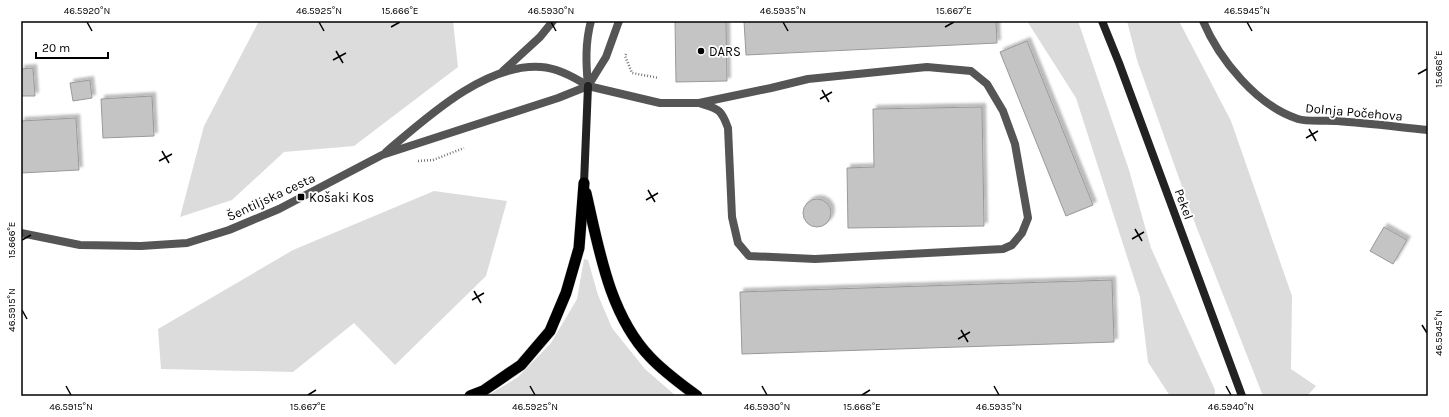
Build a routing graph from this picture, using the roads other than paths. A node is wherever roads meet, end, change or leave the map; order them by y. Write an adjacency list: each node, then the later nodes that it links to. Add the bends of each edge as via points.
1 (553, 21): 6 (street, via 540,37)
2 (591, 21): 7 (street, via 586,45)
3 (619, 21): 7 (street, via 606,57)
4 (1102, 21): 15 (main road, Pekel)
5 (1203, 21): 9 (street, Dolnja Počehova, via 1225,61 1247,86 1267,104 1298,120)
6 (503, 71): 7 (street, Šentiljska cesta, via 541,66 575,77); 10 (street, Šentiljska cesta, via 460,94 426,118)
7 (588, 86): 8 (street, via 660,103); 10 (street, Šentiljska cesta); 11 (main road)
8 (698, 102): 8 (street, via 723,114 728,128 732,217 738,243 749,256 816,258 1002,249 1012,245 1022,233 1028,218 1015,144 1003,111 987,84 971,71 927,67 808,79)
9 (1428, 130)
10 (382, 155): 12 (street, Šentiljska cesta, via 279,209 229,230 187,243 141,246 80,245)
11 (584, 183): 13 (highway, via 579,248 566,293 550,331 521,365 483,391); 14 (highway, via 600,254 613,296 629,329 649,356 673,379)
12 (21, 233)
13 (470, 396)
14 (697, 396)
15 (1242, 396)

